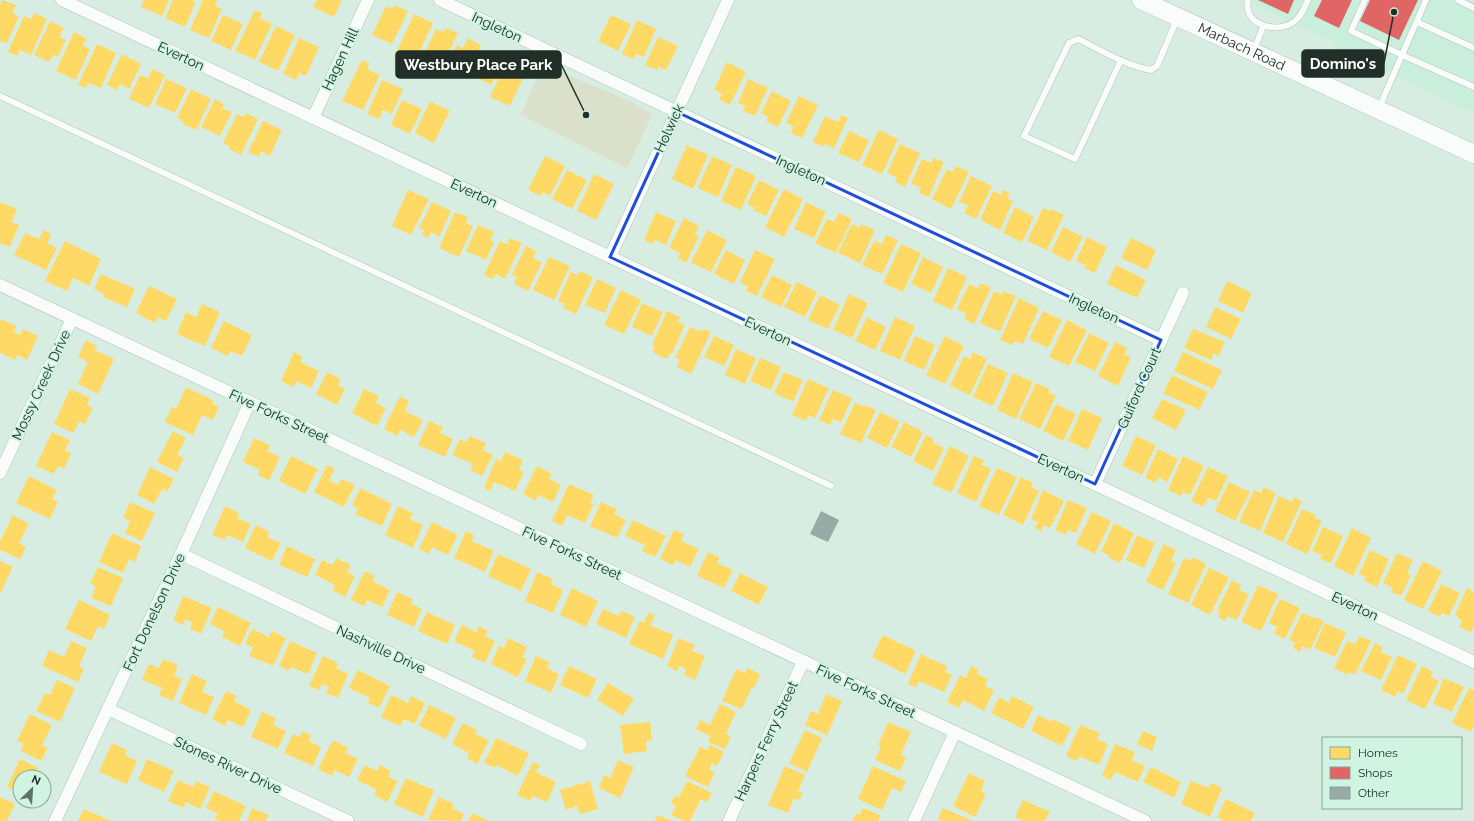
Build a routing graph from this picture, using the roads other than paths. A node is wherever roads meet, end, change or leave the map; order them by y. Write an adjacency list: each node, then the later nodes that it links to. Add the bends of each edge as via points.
1 (62, 0): 23 (street, Everton)
2 (368, 0): 23 (street, Hagen Hill)
3 (440, 0): 22 (street, Ingleton)
4 (728, 0): 22 (street, Holwick)
5 (1141, 0): 12 (main road, Marbach Road)
6 (1248, 0): 14 (lane, via 1247,6 1252,17)
7 (1308, 0): 14 (lane, via 1301,15 1293,22 1282,28)
8 (1365, 0): 17 (lane, via 1351,32)
9 (1426, 0): 13 (lane)
10 (1458, 0): 11 (lane)
11 (1474, 8)
12 (1178, 17): 16 (main road, Marbach Road); 18 (lane, via 1157,66 1151,70)
13 (1417, 22): 15 (lane); 17 (lane)
14 (1263, 26): 16 (lane)
15 (1474, 48)
16 (1253, 52): 21 (main road, Marbach Road)
17 (1402, 54): 19 (lane); 21 (lane)
18 (1121, 60): 18 (lane, via 1078,39 1069,43 1024,136 1075,159)
19 (1474, 87)
20 (0, 96): 33 (lane)
21 (1378, 110): 24 (main road, Marbach Road)
22 (677, 112): 25 (street, Holwick); 29 (street, Ingleton)
23 (313, 118): 25 (street, Everton)
24 (1474, 154)
25 (610, 257): 32 (street, Everton)
26 (0, 285): 28 (street, Five Forks Street)
27 (1183, 292): 29 (street, Guiford Court)
28 (72, 318): 30 (street, Five Forks Street); 31 (street, Mossy Creek Drive)
29 (1161, 340): 32 (street, Guiford Court)
30 (250, 402): 34 (street, Fort Donelson Drive); 35 (street, Five Forks Street)
31 (0, 472)
32 (1095, 484): 36 (street, Everton)
33 (831, 486)
34 (182, 554): 37 (street, Fort Donelson Drive); 39 (street, Nashville Drive)
35 (803, 662): 38 (street, Five Forks Street); 42 (street, Harpers Ferry Street)
36 (1474, 662)
37 (108, 709): 40 (street, Fort Donelson Drive); 41 (street, Stones River Drive)
38 (955, 732): 43 (street); 44 (street, Five Forks Street)
39 (581, 744)
40 (55, 821)
41 (348, 821)
42 (729, 821)
43 (914, 821)
44 (1145, 821)

